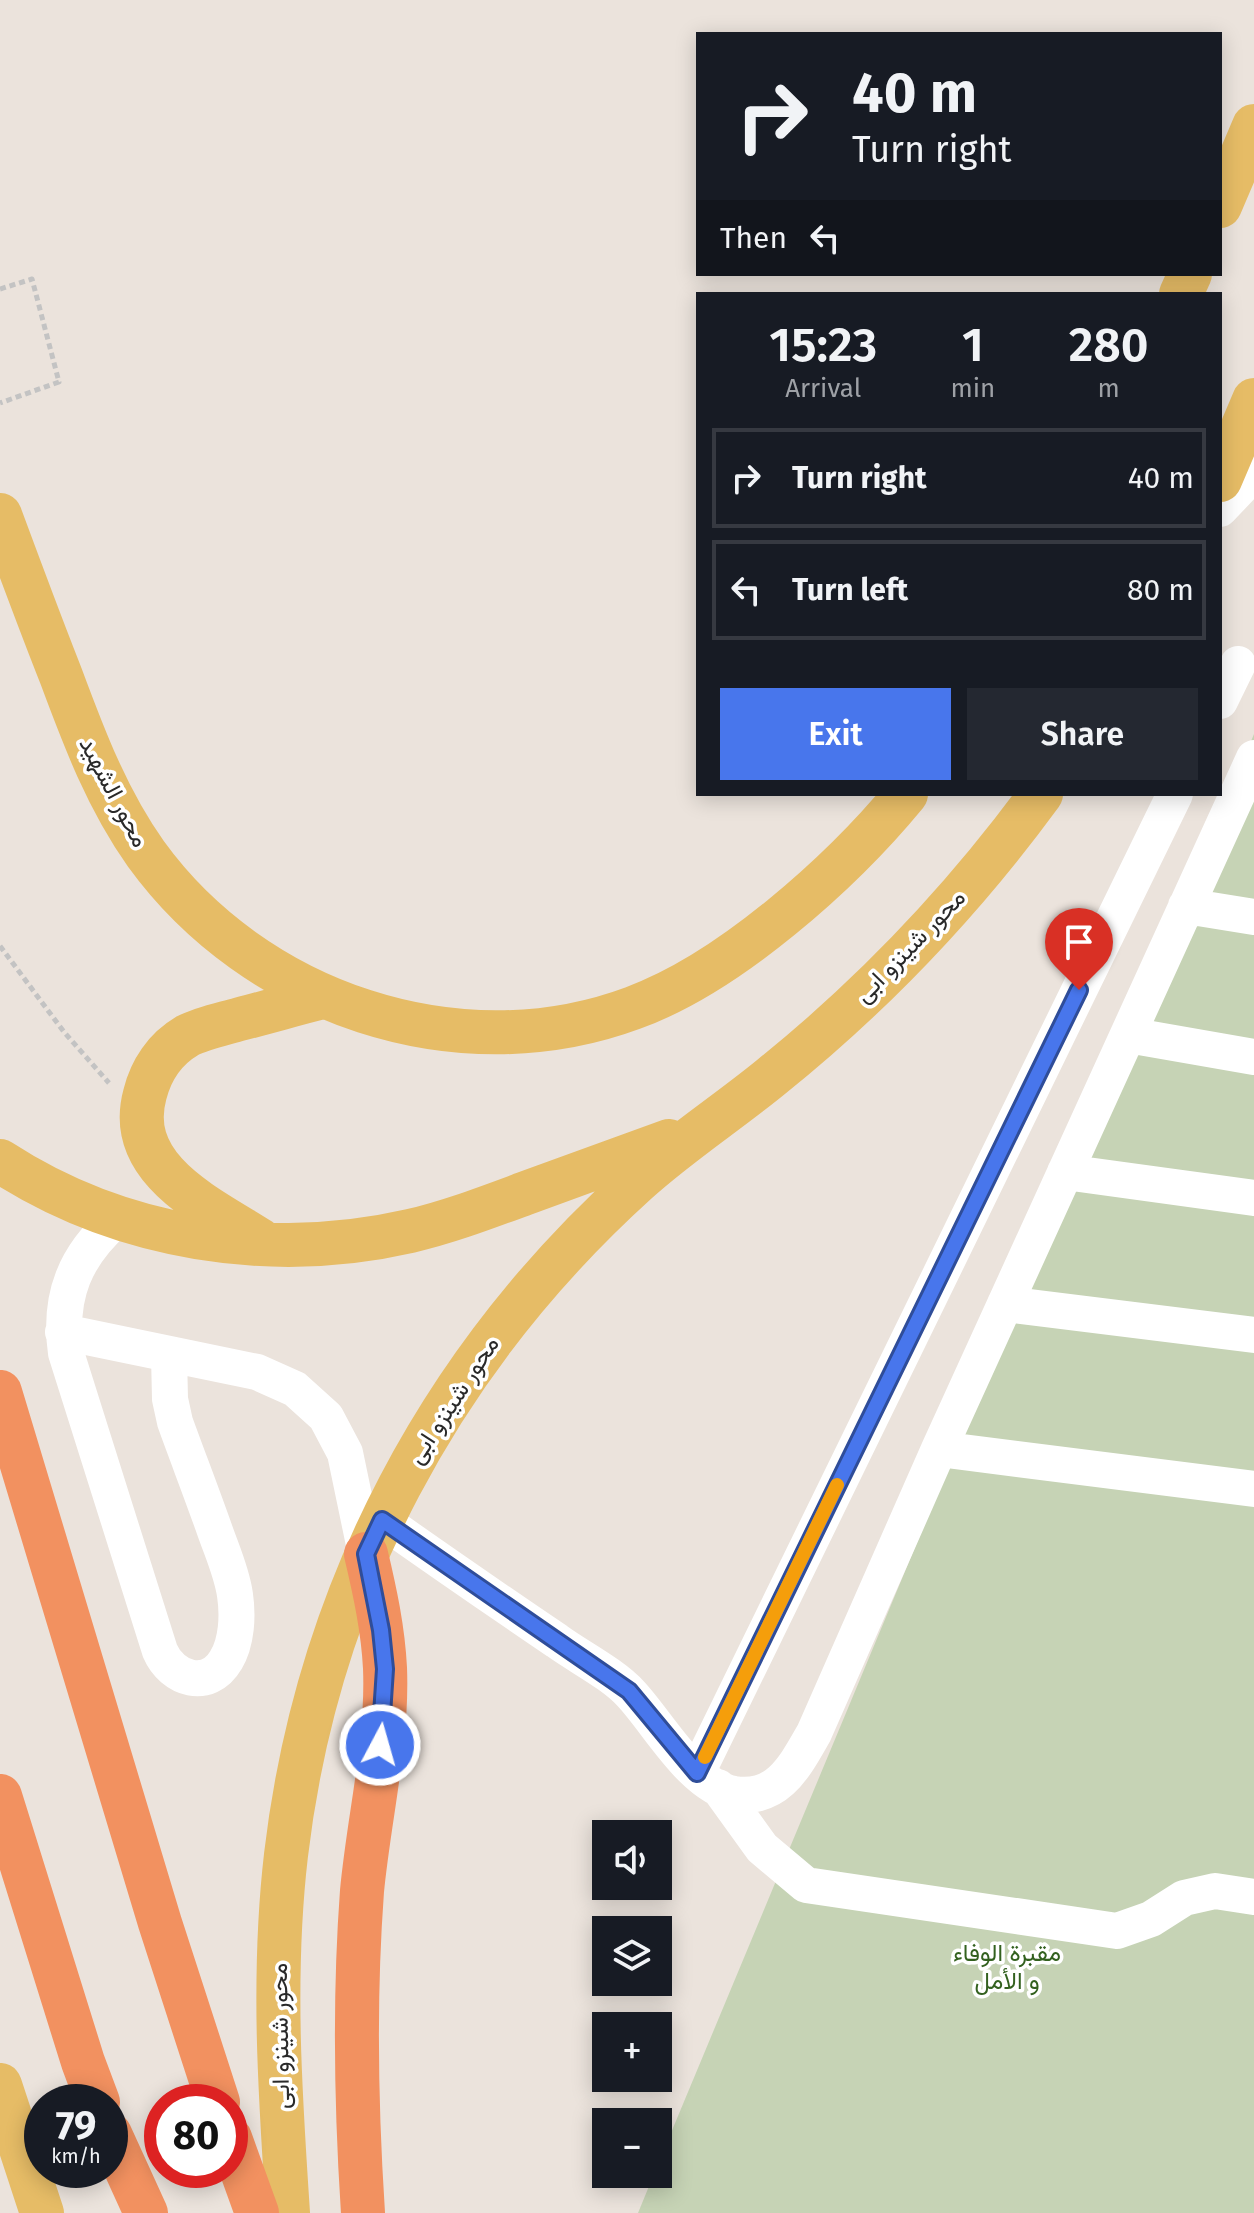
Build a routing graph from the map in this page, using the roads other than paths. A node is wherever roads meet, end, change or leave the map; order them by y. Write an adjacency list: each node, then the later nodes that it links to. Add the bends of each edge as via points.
1 (1254, 126): 2 (main road)
2 (1222, 201)
3 (1254, 400): 5 (main road)
4 (1254, 473): 6 (street)
5 (1222, 475)
6 (1222, 507)
7 (0, 515): 16 (main road, محور الشهيد, via 98,772 120,815 177,892 221,933 282,977)
8 (1237, 664): 9 (street)
9 (1222, 697)
10 (1252, 767): 14 (street)
11 (904, 796): 16 (main road, via 784,913 712,967 633,1008 574,1024 499,1033 409,1024)
12 (1039, 796): 19 (main road, محور شينزو ابى, via 957,900 898,963 770,1078)
13 (1174, 796): 33 (street)
14 (1186, 906): 15 (street); 17 (street)
15 (1254, 917)
16 (323, 997): 24 (main road, via 188,1036 158,1063 143,1101 146,1142 167,1177)
17 (1128, 1035): 18 (street); 21 (street)
18 (1254, 1057)
19 (701, 1129): 24 (main road, via 409,1231); 32 (main road, محور شينزو ابى, via 594,1222 530,1290 438,1417)
20 (0, 1161): 23 (main road, via 49,1190)
21 (1065, 1172): 22 (street); 25 (street)
22 (1254, 1198)
23 (118, 1218): 24 (main road, via 190,1237); 26 (street, via 81,1260 67,1295)
24 (265, 1244)
25 (1005, 1304): 27 (street); 30 (street)
26 (63, 1332): 28 (street); 28 (street, via 160,1651 174,1671 197,1678 220,1668 228,1658 235,1598 175,1422)
27 (1254, 1335)
28 (169, 1355): 32 (street, via 257,1372 311,1402 337,1434)
29 (0, 1392): 37 (highway)
30 (939, 1449): 31 (street); 33 (street, via 820,1721 791,1772 757,1794 730,1793)
31 (1254, 1489)
32 (374, 1537): 33 (street, via 629,1691); 45 (main road, محور شينزو ابى, via 314,1703 286,1858 277,2010); 46 (highway, via 385,1669 358,1971)
33 (707, 1780): 35 (street, via 762,1848 806,1885 1117,1931 1151,1919 1184,1898 1215,1891)
34 (0, 1796): 36 (highway)
35 (1254, 1897)
36 (91, 2084)
37 (212, 2084)
38 (0, 2085): 42 (main road)
39 (0, 2169): 42 (main road)
40 (128, 2174): 43 (highway)
41 (248, 2188): 44 (highway)
42 (39, 2204)
43 (146, 2213)
44 (257, 2213)
45 (288, 2213)
46 (363, 2213)

